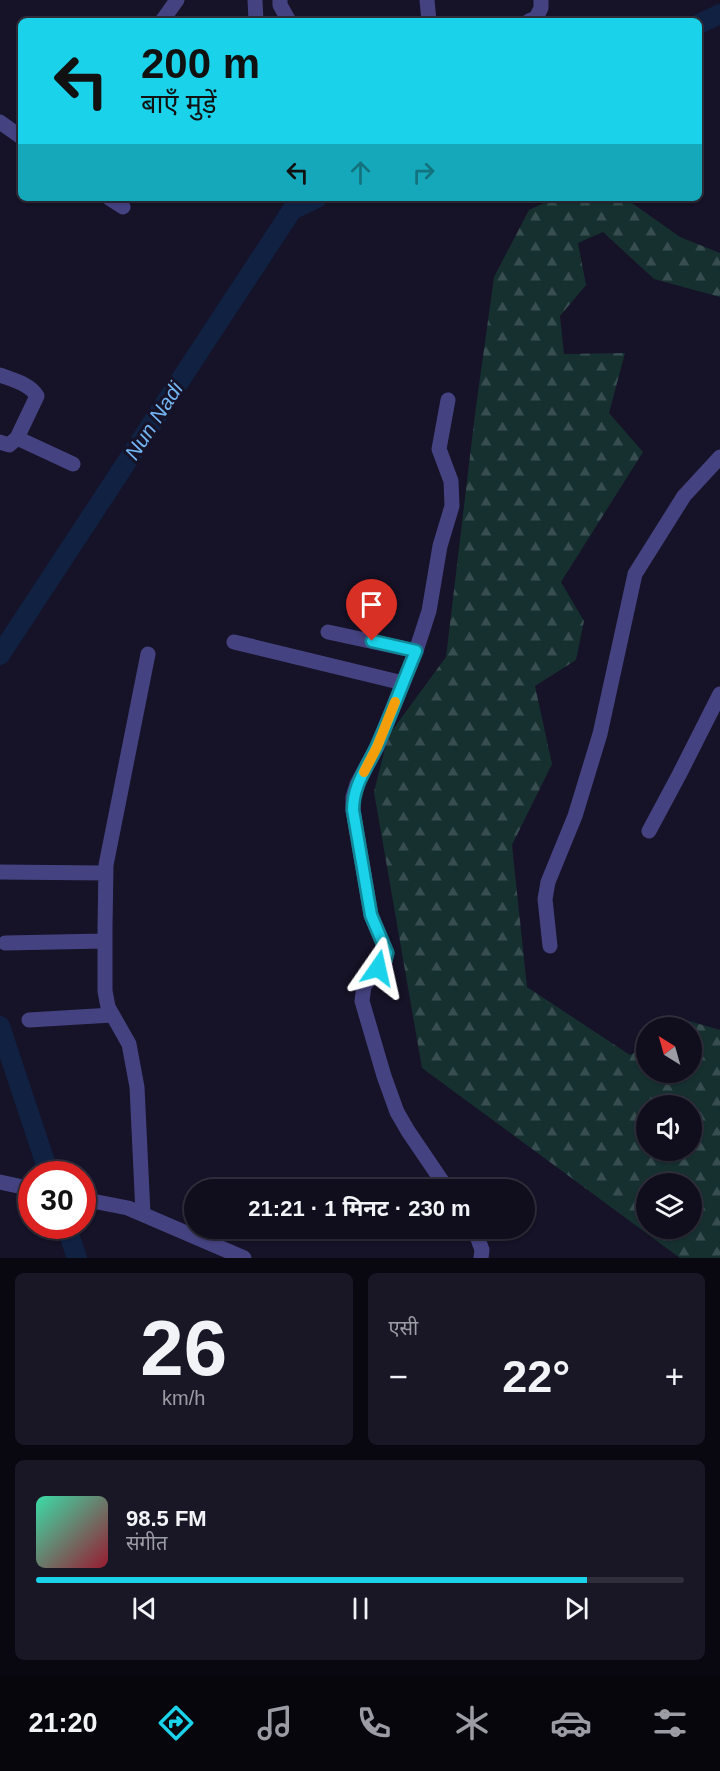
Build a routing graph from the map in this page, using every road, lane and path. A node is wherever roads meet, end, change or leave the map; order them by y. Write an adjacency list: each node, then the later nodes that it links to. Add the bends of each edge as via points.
1 (177, 0): 6 (street)
2 (255, 0): 7 (street)
3 (280, 0): 8 (street)
4 (427, 0): 9 (street)
5 (541, 0): 10 (street)
6 (164, 18)
7 (256, 18)
8 (287, 18)
9 (429, 18)
10 (536, 18)
11 (0, 122): 12 (street)
12 (18, 134)
13 (114, 201): 14 (street)
14 (123, 207)
15 (0, 375): 17 (street, via 28,386 37,396)
16 (447, 400): 23 (street, via 439,449 451,481 452,506)
17 (17, 438): 18 (street, via 9,445); 20 (street)
18 (0, 442)
19 (720, 456): 32 (street, via 684,496 634,574 600,734 575,816 548,882 545,899)
20 (73, 464)
21 (328, 632): 23 (street)
22 (234, 642): 25 (street)
23 (416, 651): 25 (street)
24 (148, 654): 29 (street)
25 (403, 683): 35 (street, via 353,797 371,915 387,953 364,986 363,1001 397,1112)
26 (720, 694): 27 (street)
27 (649, 831)
28 (0, 872): 29 (street)
29 (105, 873): 30 (street)
30 (105, 941): 31 (street); 33 (street, via 105,991)
31 (5, 944)
32 (550, 946)
33 (112, 1015): 34 (street); 39 (street, via 134,1059)
34 (29, 1020)
35 (441, 1179)
36 (0, 1182): 37 (street)
37 (18, 1186)
38 (96, 1202): 39 (street)
39 (143, 1214): 41 (street)
40 (478, 1239): 42 (street)
41 (244, 1258)
42 (480, 1258)

